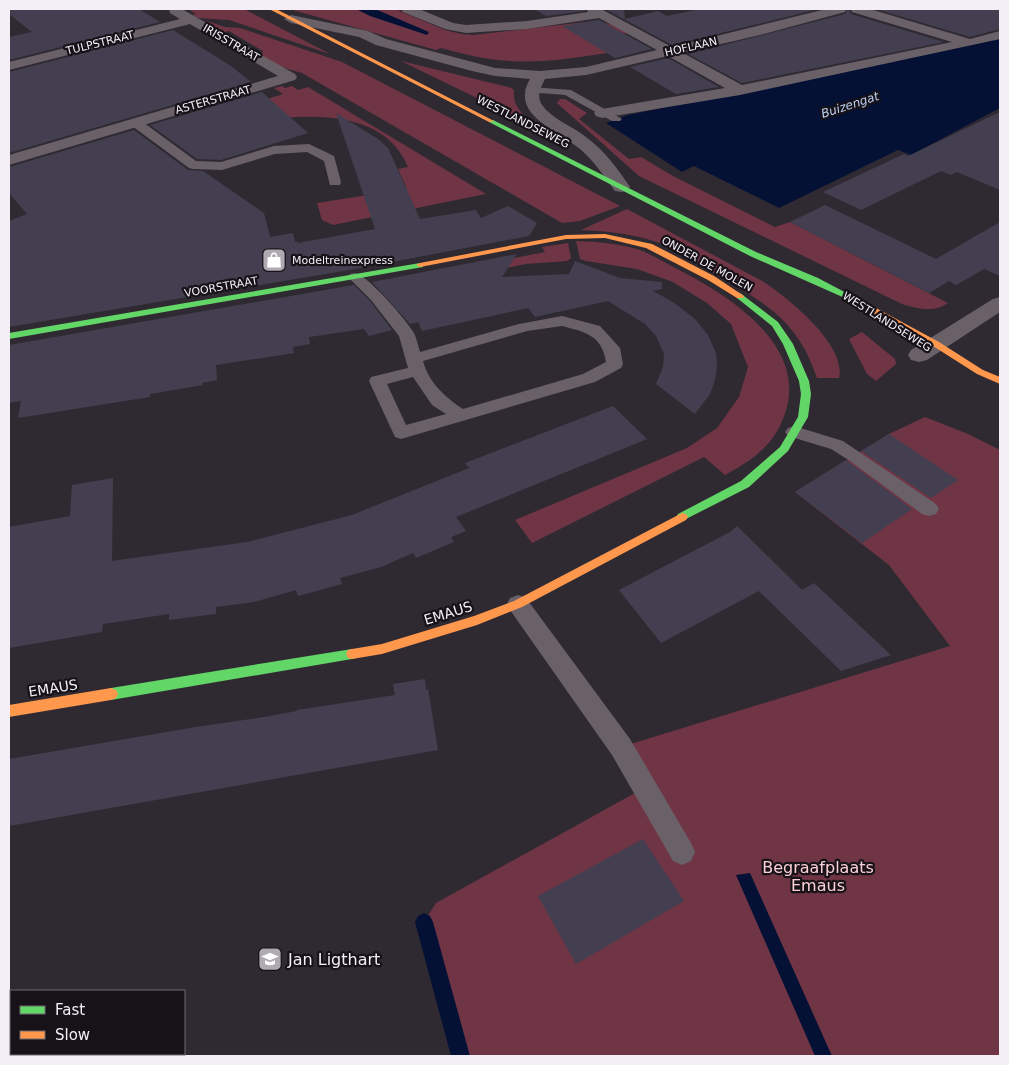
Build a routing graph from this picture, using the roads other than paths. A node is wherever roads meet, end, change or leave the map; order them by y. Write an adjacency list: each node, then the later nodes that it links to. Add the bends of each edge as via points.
1 (172, 9): 8 (street, IRISSTRAAT)
2 (272, 9): 7 (street, WESTLANDSEWEG)
3 (408, 9): 6 (street, via 466,29 527,25)
4 (840, 9): 13 (street, HOFLAAN)
5 (857, 9): 12 (street)
6 (596, 11): 13 (street)
7 (291, 19): 9 (street, WESTLANDSEWEG); 11 (street, HOFLAAN, via 363,34)
8 (191, 20): 14 (street, TULPSTRAAT); 16 (street, IRISSTRAAT)
9 (321, 34): 11 (street, HOFLAAN); 22 (street, WESTLANDSEWEG)
10 (1000, 34): 12 (street)
11 (381, 42): 15 (street, HOFLAAN, via 495,72)
12 (970, 43): 18 (street)
13 (671, 52): 15 (street, HOFLAAN, via 586,71); 18 (street)
14 (9, 66)
15 (540, 75): 17 (street)
16 (290, 77): 21 (street, ASTERSTRAAT)
17 (531, 90): 19 (lane, via 567,92); 20 (street, via 533,102)
18 (740, 90): 19 (street)
19 (609, 116)
20 (553, 122): 22 (street, via 560,142); 25 (street, via 582,141 605,164)
21 (136, 123): 23 (street, ASTERSTRAAT); 24 (lane, via 192,165 222,166 274,150 309,148 330,159)
22 (547, 148): 25 (street, WESTLANDSEWEG)
23 (9, 160)
24 (335, 182)
25 (621, 187): 27 (street, WESTLANDSEWEG)
26 (556, 240): 28 (street, VOORSTRAAT); 34 (street, ONDER DE MOLEN, via 593,235 633,242 649,246 711,278 747,300 775,324 788,344)
27 (764, 259): 29 (street, WESTLANDSEWEG); 32 (street, WESTLANDSEWEG, via 815,280)
28 (355, 277): 31 (street, VOORSTRAAT); 33 (lane, via 407,335)
29 (821, 296)
30 (1000, 302): 32 (street)
31 (9, 336)
32 (923, 353): 35 (street, WESTLANDSEWEG)
33 (415, 365): 36 (lane, via 438,401); 36 (lane, via 377,382 401,433); 36 (lane, via 525,327 562,321 594,329 612,348 616,364 589,378)
34 (804, 381): 37 (street, EMAUS, via 803,417)
35 (1000, 381)
36 (461, 416)
37 (794, 432): 38 (lane, via 836,445 854,455); 39 (street, EMAUS, via 784,449 745,484)
38 (929, 509)
39 (518, 604): 40 (street, EMAUS, via 382,649); 41 (lane, via 621,746)
40 (9, 711)
41 (682, 852)

